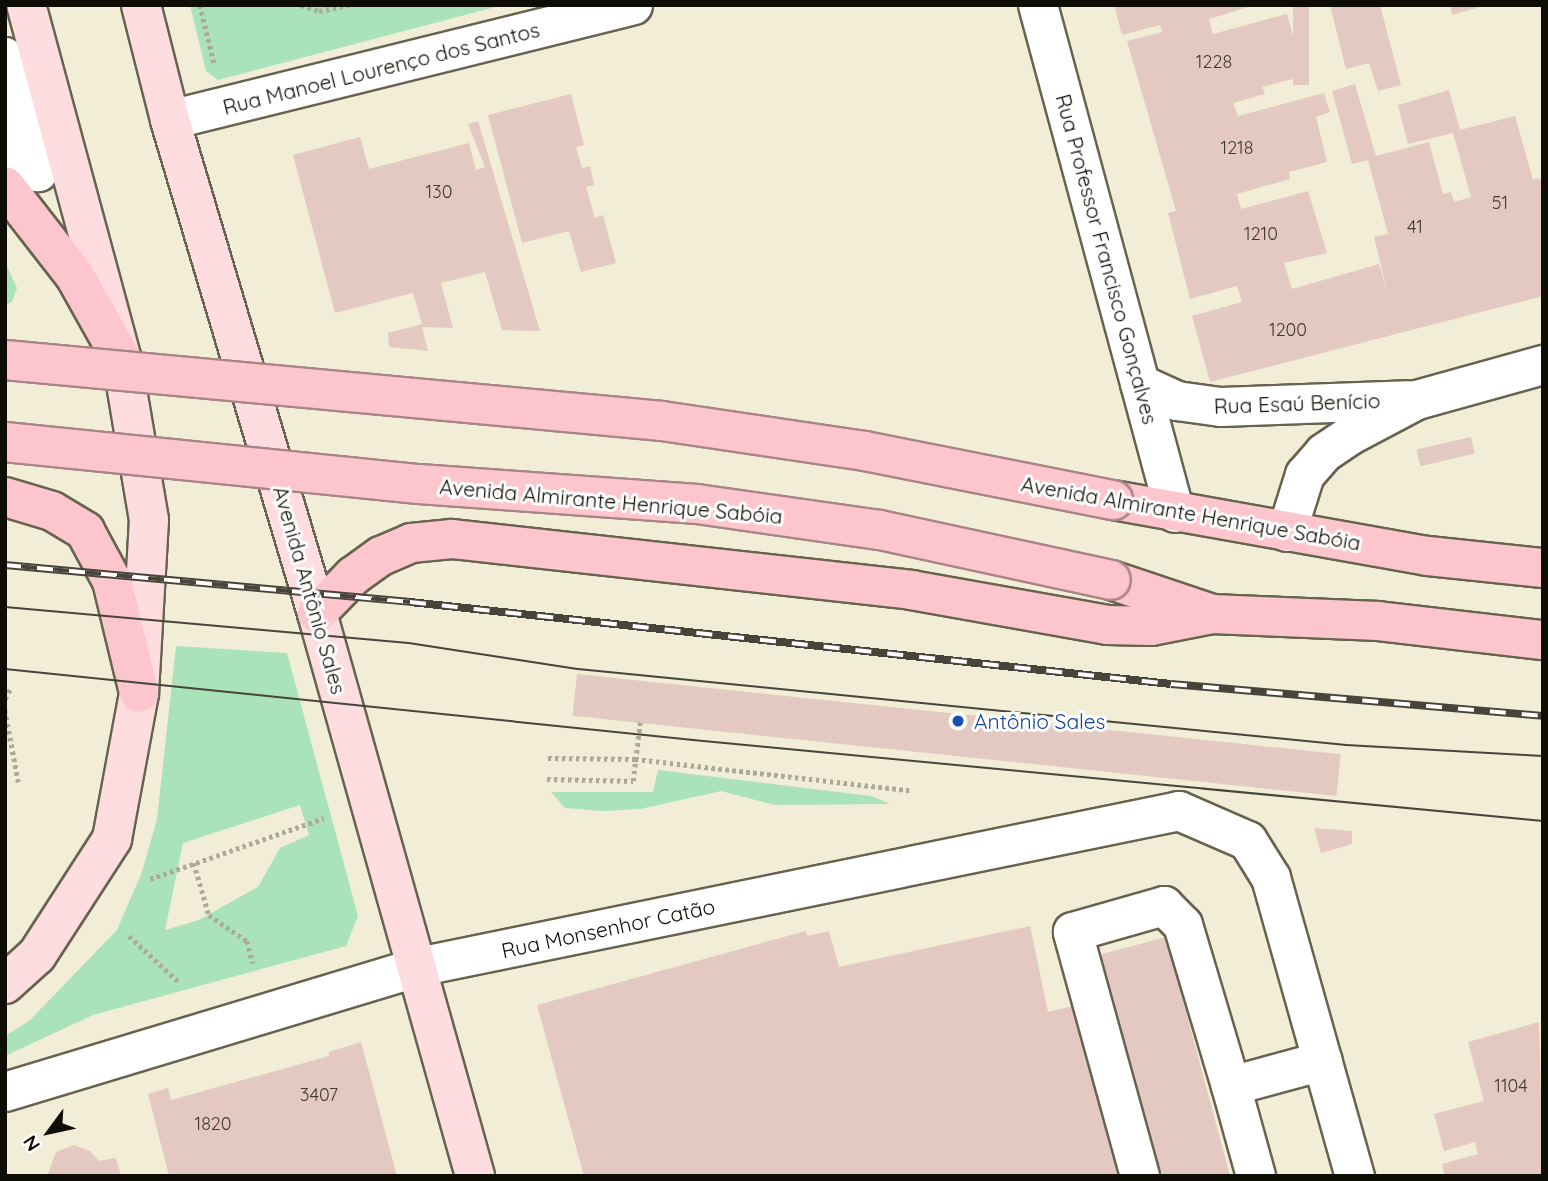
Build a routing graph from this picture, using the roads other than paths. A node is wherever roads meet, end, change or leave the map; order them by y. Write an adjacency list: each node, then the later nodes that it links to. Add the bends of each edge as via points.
1 (26, 5): 10 (main road)
2 (141, 5): 6 (main road, Avenida Antônio Sales)
3 (633, 5): 6 (street, Rua Manoel Lourenço dos Santos)
4 (1038, 5): 12 (street, Rua Professor Francisco Gonçalves)
5 (5, 57): 7 (street, via 38,172)
6 (170, 120): 19 (main road, Avenida Antônio Sales)
7 (5, 139)
8 (5, 186): 10 (highway, via 75,276)
9 (5, 360): 16 (highway, Avenida Almirante Henrique Sabóia, bridge, via 663,421 865,451)
10 (122, 360): 22 (main road, via 149,520)
11 (1543, 365): 13 (street, Rua Esaú Benício)
12 (1140, 384): 13 (street, Rua Esaú Benício, via 1177,401 1220,407); 16 (street, Rua Professor Francisco Gonçalves)
13 (1417, 400): 17 (street, Rua Esaú Benício, via 1324,453 1305,475)
14 (5, 442): 20 (highway, Avenida Almirante Henrique Sabóia, bridge, via 419,484 697,505 880,530 1111,579)
15 (5, 497): 22 (highway, via 52,511 85,531 112,581)
16 (1175, 513): 17 (highway, Avenida Almirante Henrique Sabóia)
17 (1287, 533): 18 (highway, Avenida Almirante Henrique Sabóia, via 1428,556)
18 (1543, 568)
19 (317, 612): 20 (highway, via 381,556 411,543 452,539 911,590 1108,625 1151,626); 23 (main road, Avenida Antônio Sales)
20 (1212, 614): 21 (highway, Avenida Almirante Henrique Sabóia, via 1378,621)
21 (1543, 640)
22 (139, 692): 24 (main road, via 112,839 37,955)
23 (418, 967): 25 (street, Rua Monsenhor Catão, via 1179,811 1218,824 1248,841 1271,878); 27 (street, Rua Monsenhor Catão); 28 (main road, Avenida Antônio Sales)
24 (5, 984)
25 (1322, 1061): 26 (street); 31 (street)
26 (1231, 1086): 29 (street, via 1183,925 1164,906 1073,932); 30 (street)
27 (5, 1092)
28 (475, 1176)
29 (1140, 1176)
30 (1256, 1176)
31 (1354, 1176)

